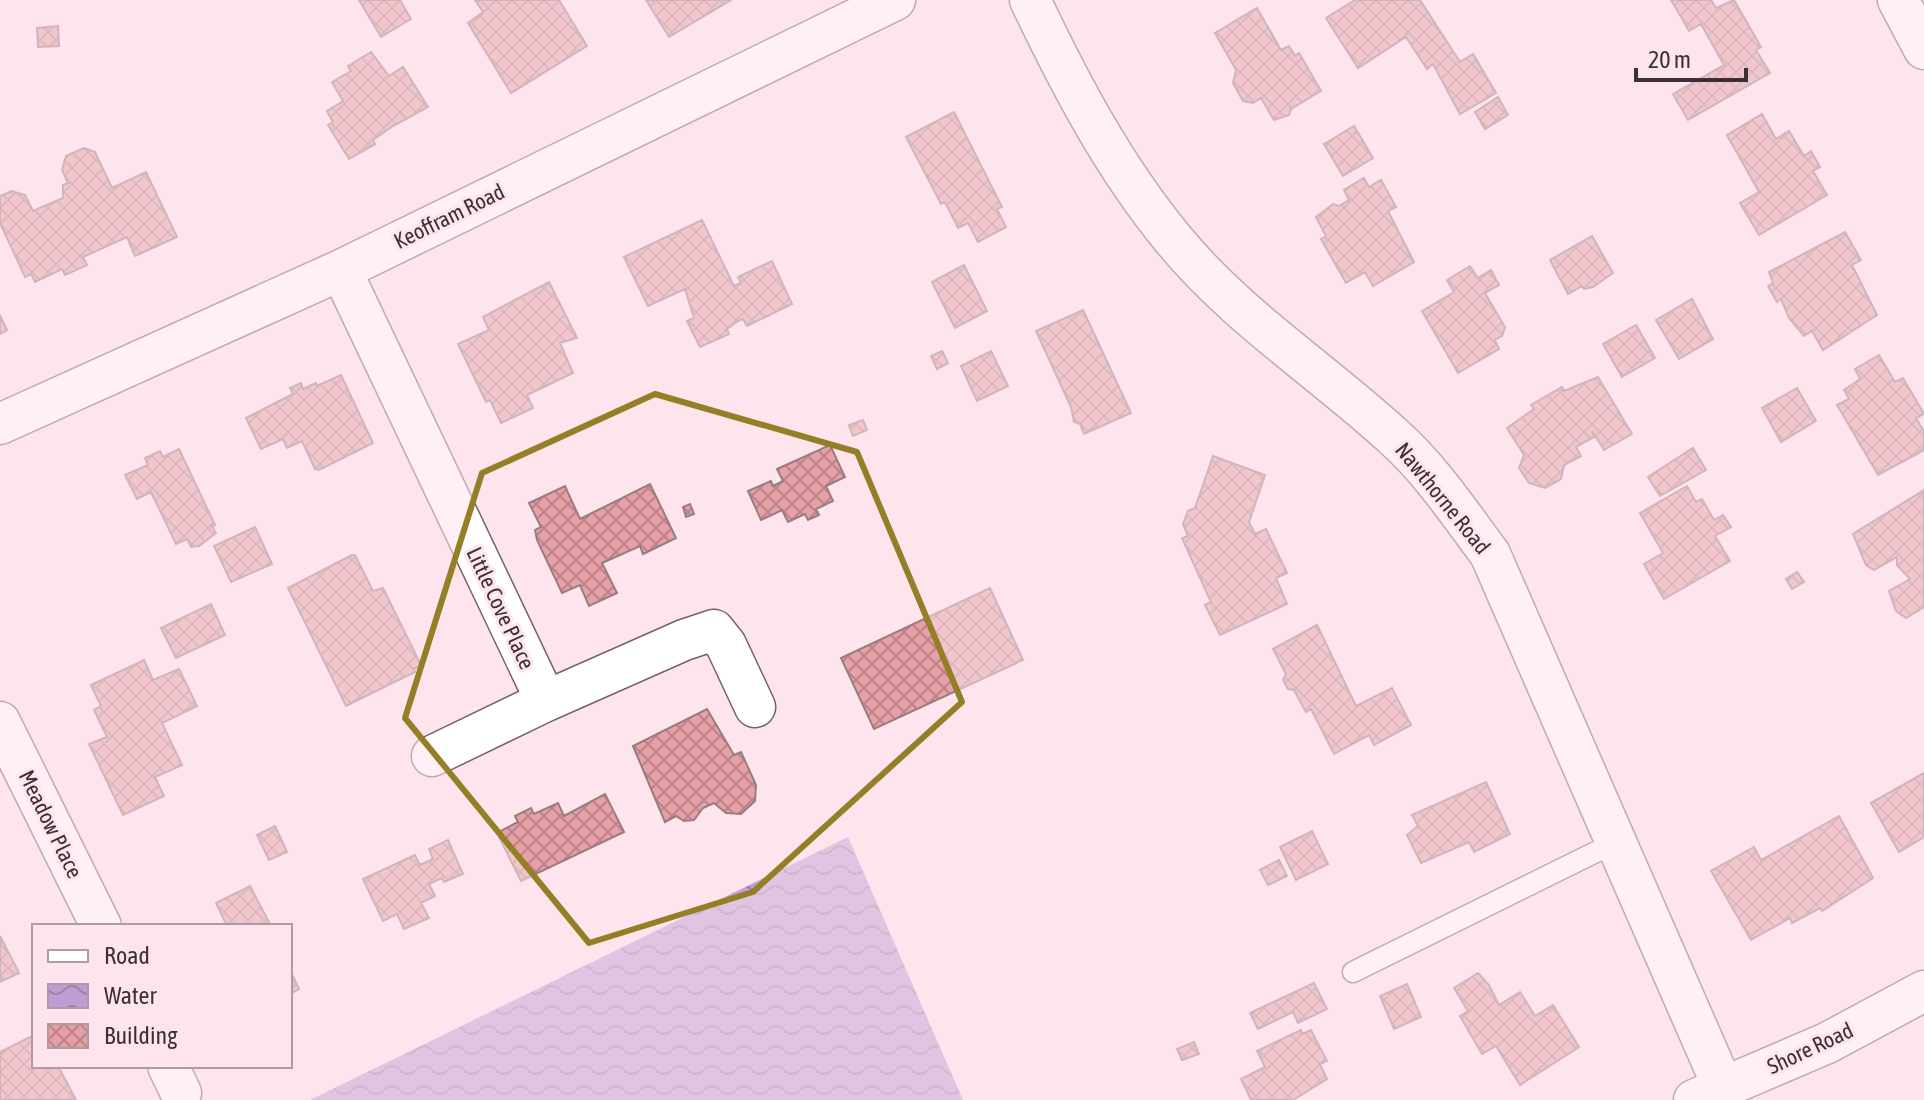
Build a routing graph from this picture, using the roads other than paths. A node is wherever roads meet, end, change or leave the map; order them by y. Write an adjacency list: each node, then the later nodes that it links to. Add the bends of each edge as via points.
1 (895, 0): 5 (street, Keoffram Road)
2 (1030, 0): 11 (street, Nawthorne Road, via 1076,95 1173,240 1228,297 1396,438 1490,554)
3 (1898, 0): 4 (street)
4 (1924, 49)
5 (341, 270): 6 (street, Keoffram Road); 7 (street, Little Cove Place)
6 (0, 424)
7 (546, 701): 8 (street, via 714,630); 10 (street)
8 (755, 707)
9 (0, 722): 12 (street, Meadow Place)
10 (432, 756)
11 (1614, 843): 13 (lane); 15 (street, Nawthorne Road)
12 (100, 924)
13 (1353, 972)
14 (1924, 991): 15 (street, Shore Road, via 1827,1043)
15 (1708, 1093)

